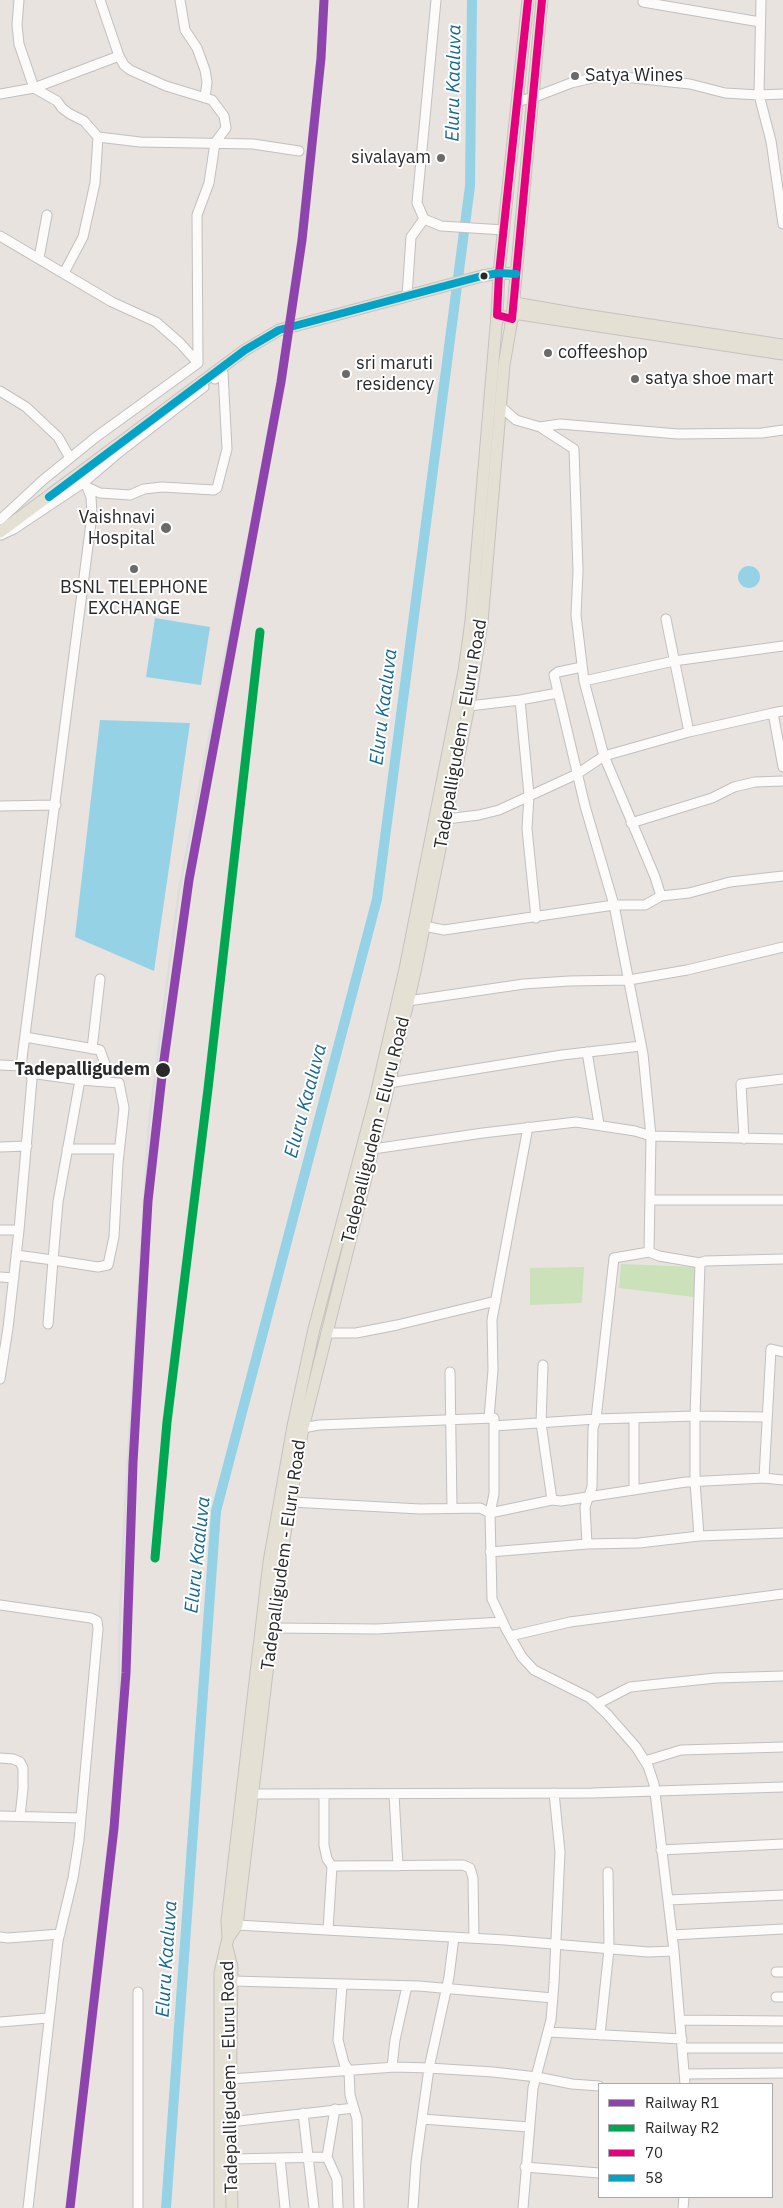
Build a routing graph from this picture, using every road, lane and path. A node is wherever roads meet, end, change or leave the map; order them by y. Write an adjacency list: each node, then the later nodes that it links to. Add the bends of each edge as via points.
1 (20, 0): 11 (street, via 19,44)
2 (100, 0): 10 (street)
3 (180, 0): 15 (street, via 184,30 197,48 205,70)
4 (436, 0): 22 (street, via 417,203)
5 (528, 0): 17 (main road, Tadepalligudem - Eluru Road)
6 (542, 0): 16 (main road, Tadepalligudem - Eluru Road)
7 (761, 0): 9 (street)
8 (643, 2): 9 (street)
9 (760, 22): 14 (street)
10 (118, 56): 11 (street); 15 (street, via 130,70)
11 (34, 88): 12 (street); 18 (street, via 84,121)
12 (0, 94)
13 (783, 94): 14 (street)
14 (759, 95): 16 (street, via 725,93 643,77 604,75 571,82); 23 (street, via 771,141)
15 (205, 98): 19 (street, via 212,100 224,116 226,128)
16 (532, 98): 17 (street); 29 (main road, Tadepalligudem - Eluru Road)
17 (518, 101): 24 (main road, Tadepalligudem - Eluru Road)
18 (98, 137): 19 (street, via 140,142); 27 (street, via 95,184 83,237)
19 (215, 143): 20 (street, via 253,144); 35 (street, via 209,183 197,215)
20 (299, 151)
21 (47, 215): 26 (street)
22 (424, 219): 24 (street, via 441,226); 30 (street, via 411,238)
23 (783, 224)
24 (504, 230): 28 (main road, Tadepalligudem - Eluru Road)
25 (0, 236): 26 (street)
26 (39, 258): 27 (street)
27 (64, 273): 35 (street, via 112,302 156,322)
28 (499, 273): 29 (main road); 30 (main road); 32 (main road, Tadepalligudem - Eluru Road)
29 (516, 274): 31 (main road, Tadepalligudem - Eluru Road)
30 (407, 296): 42 (main road, via 279,330 190,390)
31 (513, 311): 32 (main road); 33 (main road, via 578,314); 34 (main road); 37 (main road, Tadepalligudem - Eluru Road)
32 (497, 315): 48 (main road, Tadepalligudem - Eluru Road)
33 (783, 344)
34 (783, 354)
35 (198, 363): 40 (street)
36 (0, 391): 40 (street, via 26,408 58,437)
37 (500, 406): 38 (street, via 516,420); 48 (main road, Tadepalligudem - Eluru Road, via 482,622)
38 (540, 427): 39 (street, via 560,424 719,435); 46 (street, via 574,449 578,571 576,615)
39 (783, 430)
40 (70, 458): 42 (street, via 30,491)
41 (85, 485): 41 (street, via 117,454 223,373 227,449 217,488 162,487 130,494 100,493); 42 (street, via 14,529); 60 (street, via 91,498 92,515)
42 (2, 528)
43 (666, 619): 45 (street)
44 (783, 646): 45 (street)
45 (674, 661): 47 (street); 54 (street)
46 (582, 667): 47 (street); 49 (street, via 554,675)
47 (584, 681): 55 (street)
48 (467, 684): 51 (main road, Tadepalligudem - Eluru Road); 68 (main road, Tadepalligudem - Eluru Road)
49 (558, 692): 50 (street); 57 (street)
50 (520, 700): 51 (street); 59 (street)
51 (469, 706): 62 (main road, Tadepalligudem - Eluru Road)
52 (783, 711): 53 (street)
53 (773, 713): 54 (street); 56 (street)
54 (689, 732): 55 (street)
55 (604, 756): 57 (street); 63 (street)
56 (783, 767)
57 (577, 774): 59 (street); 66 (street)
58 (783, 780): 63 (street, via 734,786 712,798)
59 (529, 795): 62 (street, via 479,816); 67 (street, via 527,829)
60 (56, 805): 61 (street); 73 (street)
61 (0, 806)
62 (446, 819): 68 (main road, Tadepalligudem - Eluru Road)
63 (631, 823): 65 (street, via 656,877)
64 (783, 876): 65 (street, via 730,882 689,893)
65 (661, 896): 66 (street, via 645,905)
66 (614, 905): 67 (street); 71 (street)
67 (536, 918): 68 (street, via 444,930)
68 (419, 925): 72 (main road, Tadepalligudem - Eluru Road); 169 (main road, Tadepalligudem - Eluru Road, via 314,1329 293,1426 269,1562)
69 (783, 947): 71 (street)
70 (100, 979): 75 (street)
71 (629, 980): 72 (street, via 524,984); 74 (street)
72 (408, 1001): 83 (main road, Tadepalligudem - Eluru Road)
73 (25, 1037): 75 (street); 78 (street)
74 (641, 1046): 76 (street); 86 (street)
75 (92, 1049): 82 (street, via 100,1050 106,1067)
76 (587, 1052): 83 (street); 84 (street)
77 (0, 1065): 78 (street)
78 (21, 1066): 79 (street, via 29,1069)
79 (30, 1073): 80 (street); 89 (street)
80 (80, 1080): 82 (street); 91 (street)
81 (783, 1080): 87 (street, via 741,1084)
82 (106, 1082): 92 (street, via 119,1083 124,1105)
83 (389, 1082): 93 (main road, Tadepalligudem - Eluru Road)
84 (599, 1124): 85 (street, via 576,1122); 86 (street)
85 (528, 1127): 93 (street); 105 (street)
86 (650, 1136): 87 (street); 94 (street)
87 (744, 1139): 88 (street)
88 (783, 1139)
89 (27, 1146): 90 (street); 97 (street)
90 (0, 1147)
91 (67, 1149): 92 (street); 100 (street)
92 (119, 1149): 100 (street, via 114,1237 108,1265 98,1267)
93 (373, 1149): 108 (main road, Tadepalligudem - Eluru Road)
94 (651, 1200): 95 (street); 98 (street)
95 (783, 1200)
96 (0, 1230): 97 (street)
97 (19, 1230): 99 (street)
98 (649, 1252): 102 (street); 115 (street, via 614,1258)
99 (16, 1256): 100 (street); 104 (street)
100 (53, 1260): 106 (street)
101 (783, 1260): 102 (street)
102 (700, 1263): 113 (street)
103 (0, 1277): 104 (street)
104 (14, 1278): 107 (street)
105 (496, 1301): 108 (street, via 356,1333); 118 (street, via 492,1320)
106 (48, 1324)
107 (4, 1328): 112 (street)
108 (326, 1333): 120 (main road, Tadepalligudem - Eluru Road)
109 (783, 1352): 114 (street, via 771,1349)
110 (543, 1365): 119 (street)
111 (450, 1372): 117 (street)
112 (0, 1379)
113 (695, 1416): 114 (street); 116 (street); 123 (street)
114 (768, 1417): 121 (street)
115 (596, 1418): 116 (street); 119 (street); 125 (street, via 592,1487)
116 (634, 1418): 124 (street)
117 (451, 1420): 118 (street); 120 (street); 128 (street)
118 (492, 1422): 119 (street); 129 (street, via 494,1494)
119 (542, 1423): 126 (street)
120 (303, 1428): 127 (main road, Tadepalligudem - Eluru Road)
121 (764, 1478): 122 (street); 123 (street)
122 (783, 1480)
123 (695, 1482): 124 (street); 131 (street)
124 (634, 1490): 125 (street)
125 (587, 1497): 126 (street); 132 (street)
126 (552, 1500): 129 (street)
127 (291, 1502): 128 (street); 137 (main road, Tadepalligudem - Eluru Road)
128 (452, 1508): 129 (street, via 480,1508)
129 (490, 1513): 133 (street)
130 (783, 1533): 131 (street)
131 (699, 1536): 132 (street, via 640,1543)
132 (588, 1544): 133 (street)
133 (490, 1552): 136 (street, via 492,1599)
134 (783, 1594): 138 (street, via 570,1622)
135 (0, 1605): 152 (street, via 97,1621)
136 (503, 1622): 137 (street, via 377,1629); 138 (street)
137 (273, 1628): 147 (main road, Tadepalligudem - Eluru Road)
138 (510, 1636): 140 (street, via 534,1670)
139 (783, 1676): 140 (street, via 716,1678 630,1687)
140 (597, 1704): 143 (street, via 627,1734)
141 (783, 1747): 143 (street, via 681,1750)
142 (0, 1758): 151 (street, via 20,1762 23,1768)
143 (645, 1760): 145 (street)
144 (783, 1787): 145 (street)
145 (655, 1792): 146 (street); 154 (street)
146 (554, 1793): 148 (street); 168 (street, via 560,1852)
147 (254, 1794): 149 (street); 160 (main road, Tadepalligudem - Eluru Road)
148 (394, 1794): 149 (street); 156 (street)
149 (324, 1795): 155 (street, via 324,1845)
150 (0, 1816): 151 (street)
151 (20, 1816): 152 (street)
152 (81, 1818): 163 (street, via 74,1878)
153 (783, 1844): 154 (street)
154 (661, 1850): 159 (street)
155 (332, 1866): 156 (street); 162 (street)
156 (398, 1866): 167 (street, via 463,1865 470,1868)
157 (608, 1872): 170 (street)
158 (783, 1895): 159 (street)
159 (668, 1900): 164 (street)
160 (237, 1925): 162 (street); 169 (main road, Tadepalligudem - Eluru Road)
161 (783, 1929): 164 (street)
162 (328, 1930): 166 (street)
163 (60, 1934): 165 (street); 178 (street)
164 (672, 1934): 171 (street)
165 (0, 1937)
166 (454, 1937): 167 (street); 175 (street)
167 (474, 1938): 168 (street)
168 (556, 1945): 170 (street); 177 (street)
169 (226, 1947): 172 (main road, Tadepalligudem - Eluru Road); 209 (main road, Tadepalligudem - Eluru Road, via 220,1973 219,2003)
170 (609, 1949): 171 (street); 183 (street)
171 (674, 1951): 179 (street)
172 (232, 1981): 173 (street); 192 (main road, Tadepalligudem - Eluru Road)
173 (342, 1985): 174 (street); 188 (street, via 338,2040)
174 (407, 1986): 175 (street); 186 (street)
175 (447, 1988): 177 (street); 187 (street)
176 (138, 1992): 208 (street)
177 (553, 1998): 182 (street)
178 (48, 2018): 181 (street); 207 (street)
179 (680, 2020): 180 (street); 184 (street)
180 (783, 2021)
181 (0, 2022)
182 (548, 2032): 183 (street); 191 (street)
183 (600, 2034): 184 (street)
184 (682, 2043): 185 (street); 190 (street)
185 (783, 2048)
186 (392, 2067): 187 (street); 188 (street)
187 (429, 2068): 191 (street); 198 (street)
188 (348, 2071): 192 (street); 195 (street)
189 (783, 2073): 190 (street)
190 (684, 2074): 193 (street)
191 (537, 2076): 194 (street); 200 (street)
192 (231, 2079): 199 (main road, Tadepalligudem - Eluru Road)
193 (685, 2083)
194 (598, 2086)
195 (354, 2108): 196 (street); 214 (street)
196 (335, 2109): 197 (street); 201 (street)
197 (304, 2113): 199 (street); 203 (street)
198 (422, 2119): 200 (street); 215 (street)
199 (230, 2122): 204 (main road, Tadepalligudem - Eluru Road)
200 (529, 2127): 205 (street)
201 (327, 2157): 203 (street); 213 (street, via 336,2179)
202 (280, 2158): 203 (street); 204 (street); 211 (street)
203 (310, 2158): 212 (street)
204 (231, 2159): 210 (main road, Tadepalligudem - Eluru Road)
205 (525, 2167): 206 (street); 216 (street)
206 (598, 2174)
207 (28, 2208)
208 (138, 2208)
209 (220, 2208)
210 (232, 2208)
211 (285, 2208)
212 (314, 2208)
213 (338, 2208)
214 (359, 2208)
215 (413, 2208)
216 (523, 2208)

